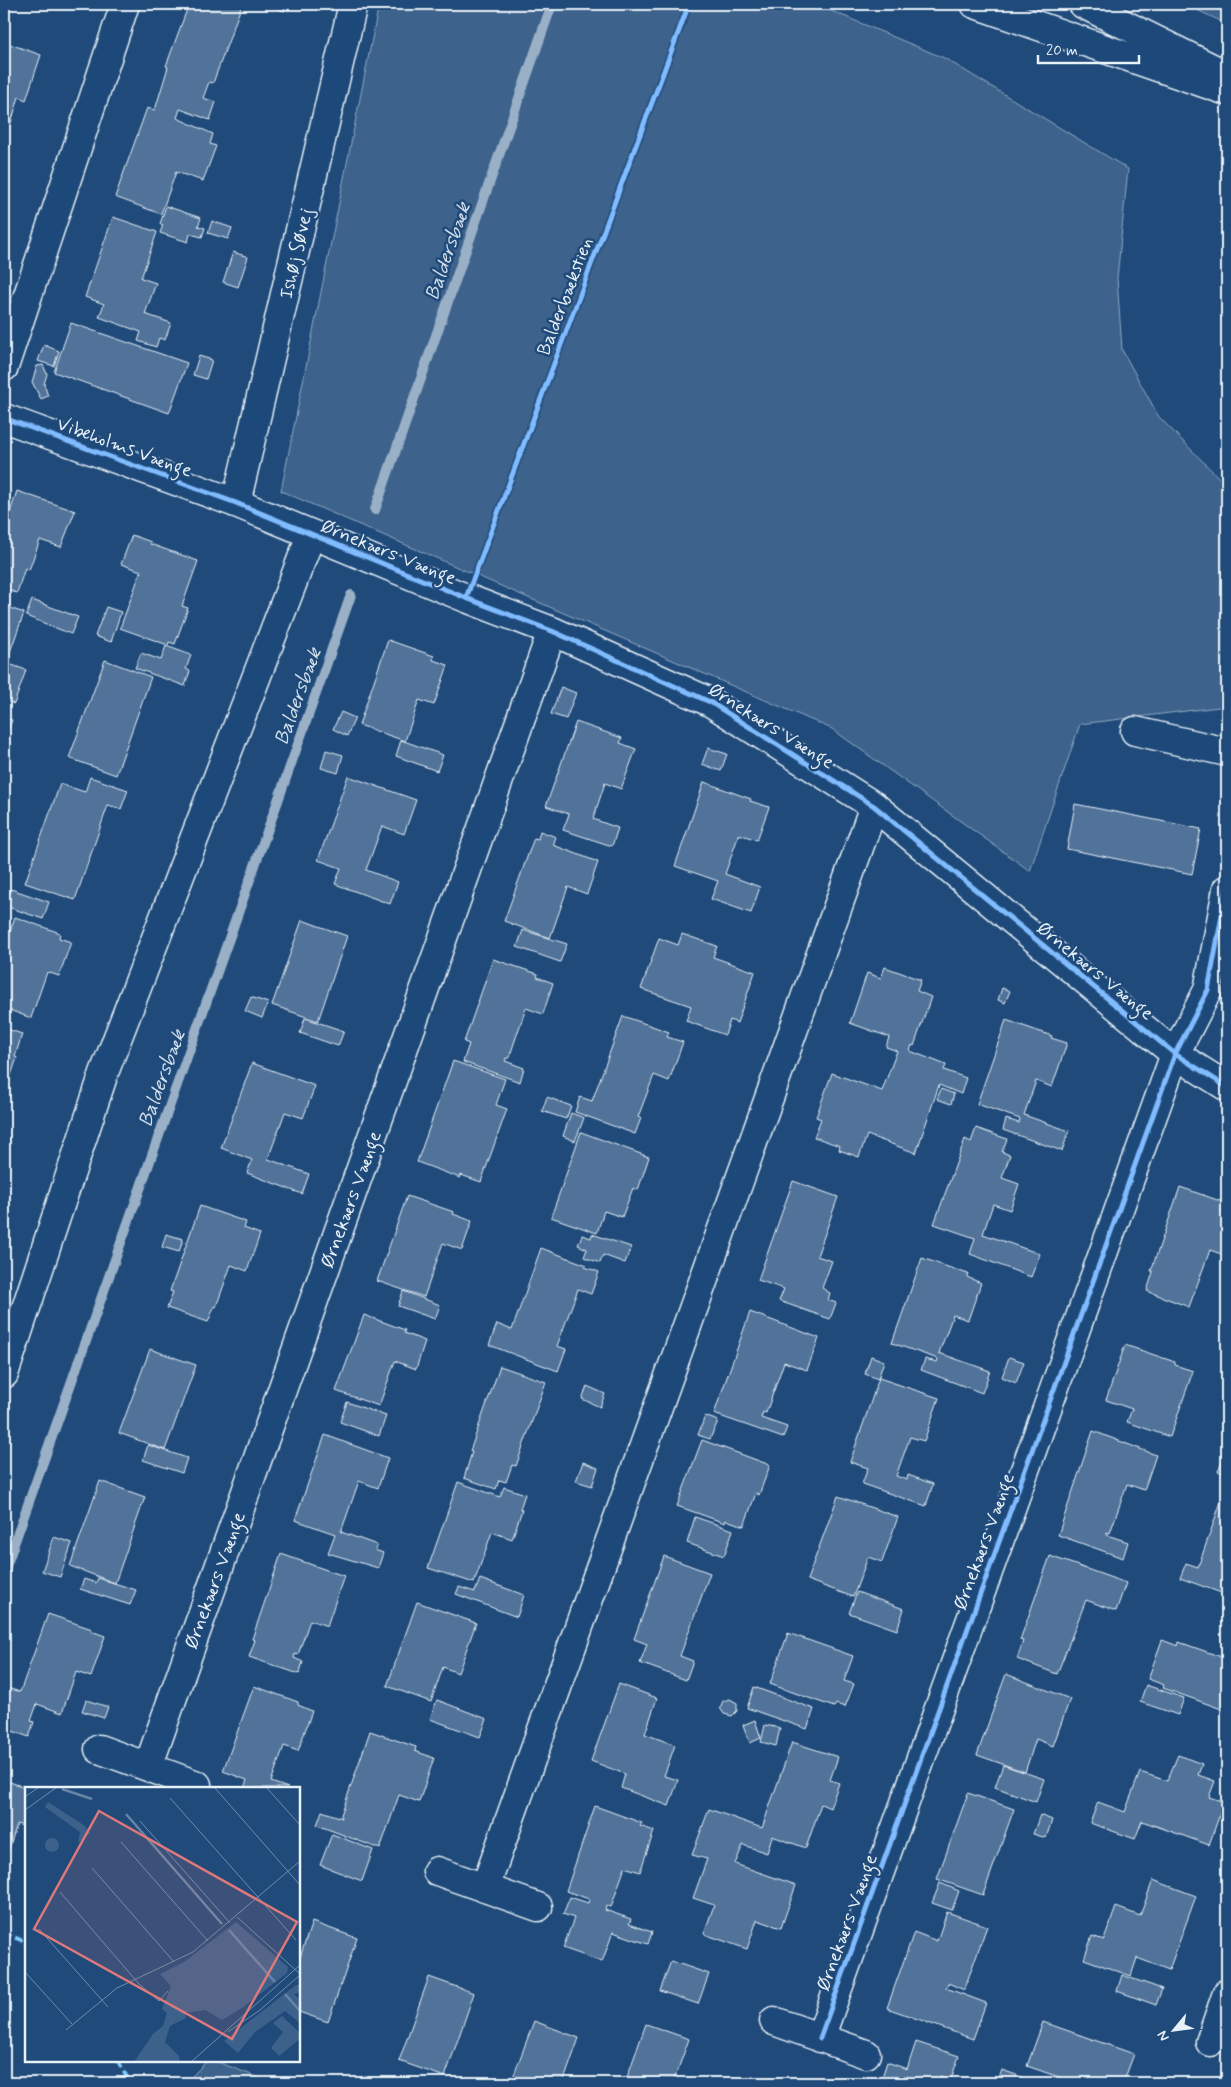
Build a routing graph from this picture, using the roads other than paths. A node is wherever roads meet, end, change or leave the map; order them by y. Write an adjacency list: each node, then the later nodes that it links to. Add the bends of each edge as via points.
1 (125, 4): 7 (street)
2 (354, 4): 9 (street, Ishøj Søvej)
3 (976, 4): 6 (street)
4 (1083, 4): 5 (street)
5 (1227, 76)
6 (1227, 91)
7 (4, 367)
8 (4, 418): 9 (street, Vibeholms Vænge)
9 (236, 503): 10 (street, Ørnekærs Vænge)
10 (311, 536): 11 (street, Ørnekærs Vænge); 18 (street, Ørnekærs Vænge, via 104,1073)
11 (552, 630): 14 (street, Ørnekærs Vænge, via 710,702); 20 (street, Ørnekærs Vænge)
12 (1135, 731): 13 (street)
13 (1227, 752)
14 (874, 806): 16 (street, Ørnekærs Vænge); 23 (street)
15 (1227, 890): 16 (street, Ørnekærs Vænge, via 1208,990)
16 (1175, 1054): 17 (street, Ørnekærs Vænge); 27 (street, Ørnekærs Vænge)
17 (1227, 1087)
18 (4, 1374)
19 (99, 1749): 20 (street)
20 (148, 1767): 21 (street)
21 (197, 1785)
22 (437, 1872): 23 (street)
23 (485, 1888): 24 (street)
24 (538, 1907)
25 (1227, 1993): 28 (street)
26 (774, 2021): 27 (street)
27 (820, 2038): 29 (street)
28 (1210, 2042)
29 (866, 2054)

